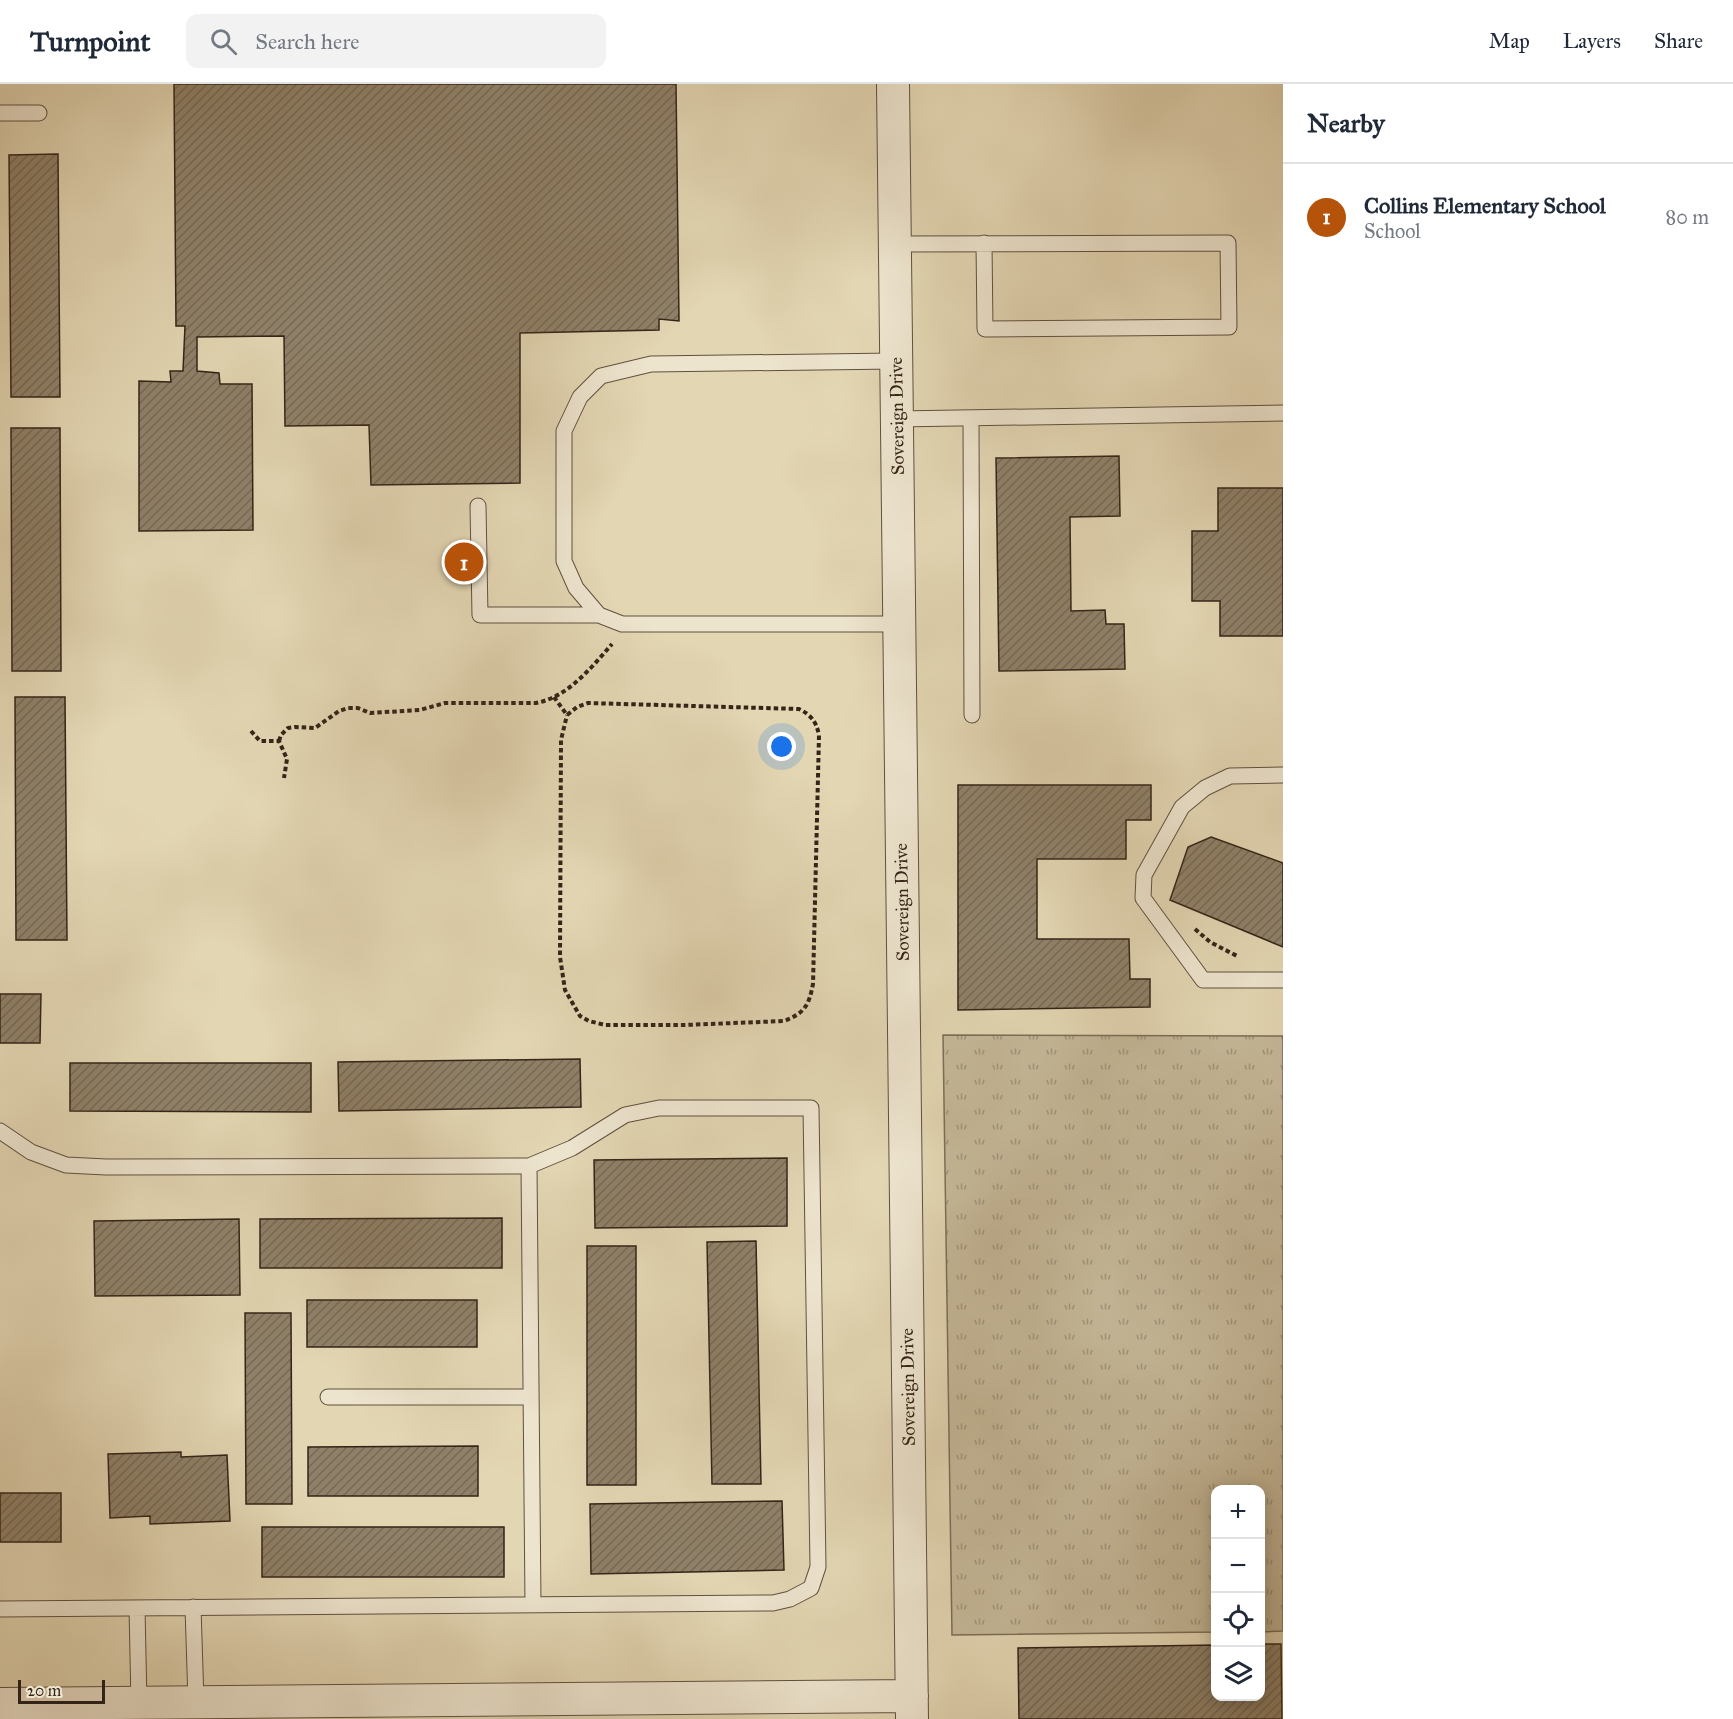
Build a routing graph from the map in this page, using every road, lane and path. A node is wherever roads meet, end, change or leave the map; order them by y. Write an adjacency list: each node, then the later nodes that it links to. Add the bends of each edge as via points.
1 (893, 84): 5 (street, Sovereign Drive)
2 (0, 113): 3 (lane)
3 (39, 113)
4 (984, 243): 4 (lane, via 1228,243 1229,327 984,329); 5 (lane)
5 (895, 244): 6 (street, Sovereign Drive)
6 (896, 361): 9 (street, Sovereign Drive); 11 (lane, via 651,363 601,376 580,397 564,431 564,561 576,588)
7 (1283, 413): 8 (lane)
8 (971, 418): 9 (lane); 16 (lane)
9 (897, 419): 13 (street, Sovereign Drive)
10 (478, 506): 11 (lane, via 480,615)
11 (599, 615): 12 (lane)
12 (622, 624): 13 (lane); 14 (path, via 612,644 588,671)
13 (899, 624): 34 (street, Sovereign Drive)
14 (554, 697): 15 (path); 18 (path, via 536,704 446,703 420,710 370,713 348,708 315,728 288,728)
15 (567, 714): 15 (path, via 588,703 799,709 817,724 813,984 806,1008 795,1017 784,1021 605,1025 580,1016 565,990 560,957 561,740)
16 (972, 715)
17 (251, 731): 18 (path, via 260,741)
18 (279, 741): 20 (path, via 287,759)
19 (1283, 775): 23 (lane, via 1230,776 1205,788 1182,807 1144,875 1143,898 1203,980)
20 (284, 778)
21 (1192, 927): 22 (path, via 1210,942)
22 (1241, 958)
23 (1283, 980)
24 (0, 1131): 25 (lane, via 31,1152 66,1165)
25 (529, 1166): 27 (lane); 28 (lane, via 572,1148 625,1115 659,1108 811,1108 818,1567 811,1588 773,1603)
26 (328, 1397): 27 (lane)
27 (531, 1397): 28 (lane)
28 (533, 1605): 29 (lane)
29 (193, 1607): 30 (lane); 32 (lane)
30 (137, 1608): 31 (lane); 33 (lane)
31 (0, 1609)
32 (196, 1702): 33 (street); 36 (street)
33 (139, 1703): 35 (street)
34 (912, 1707): 36 (street)
35 (5, 1709)
36 (386, 1709)

